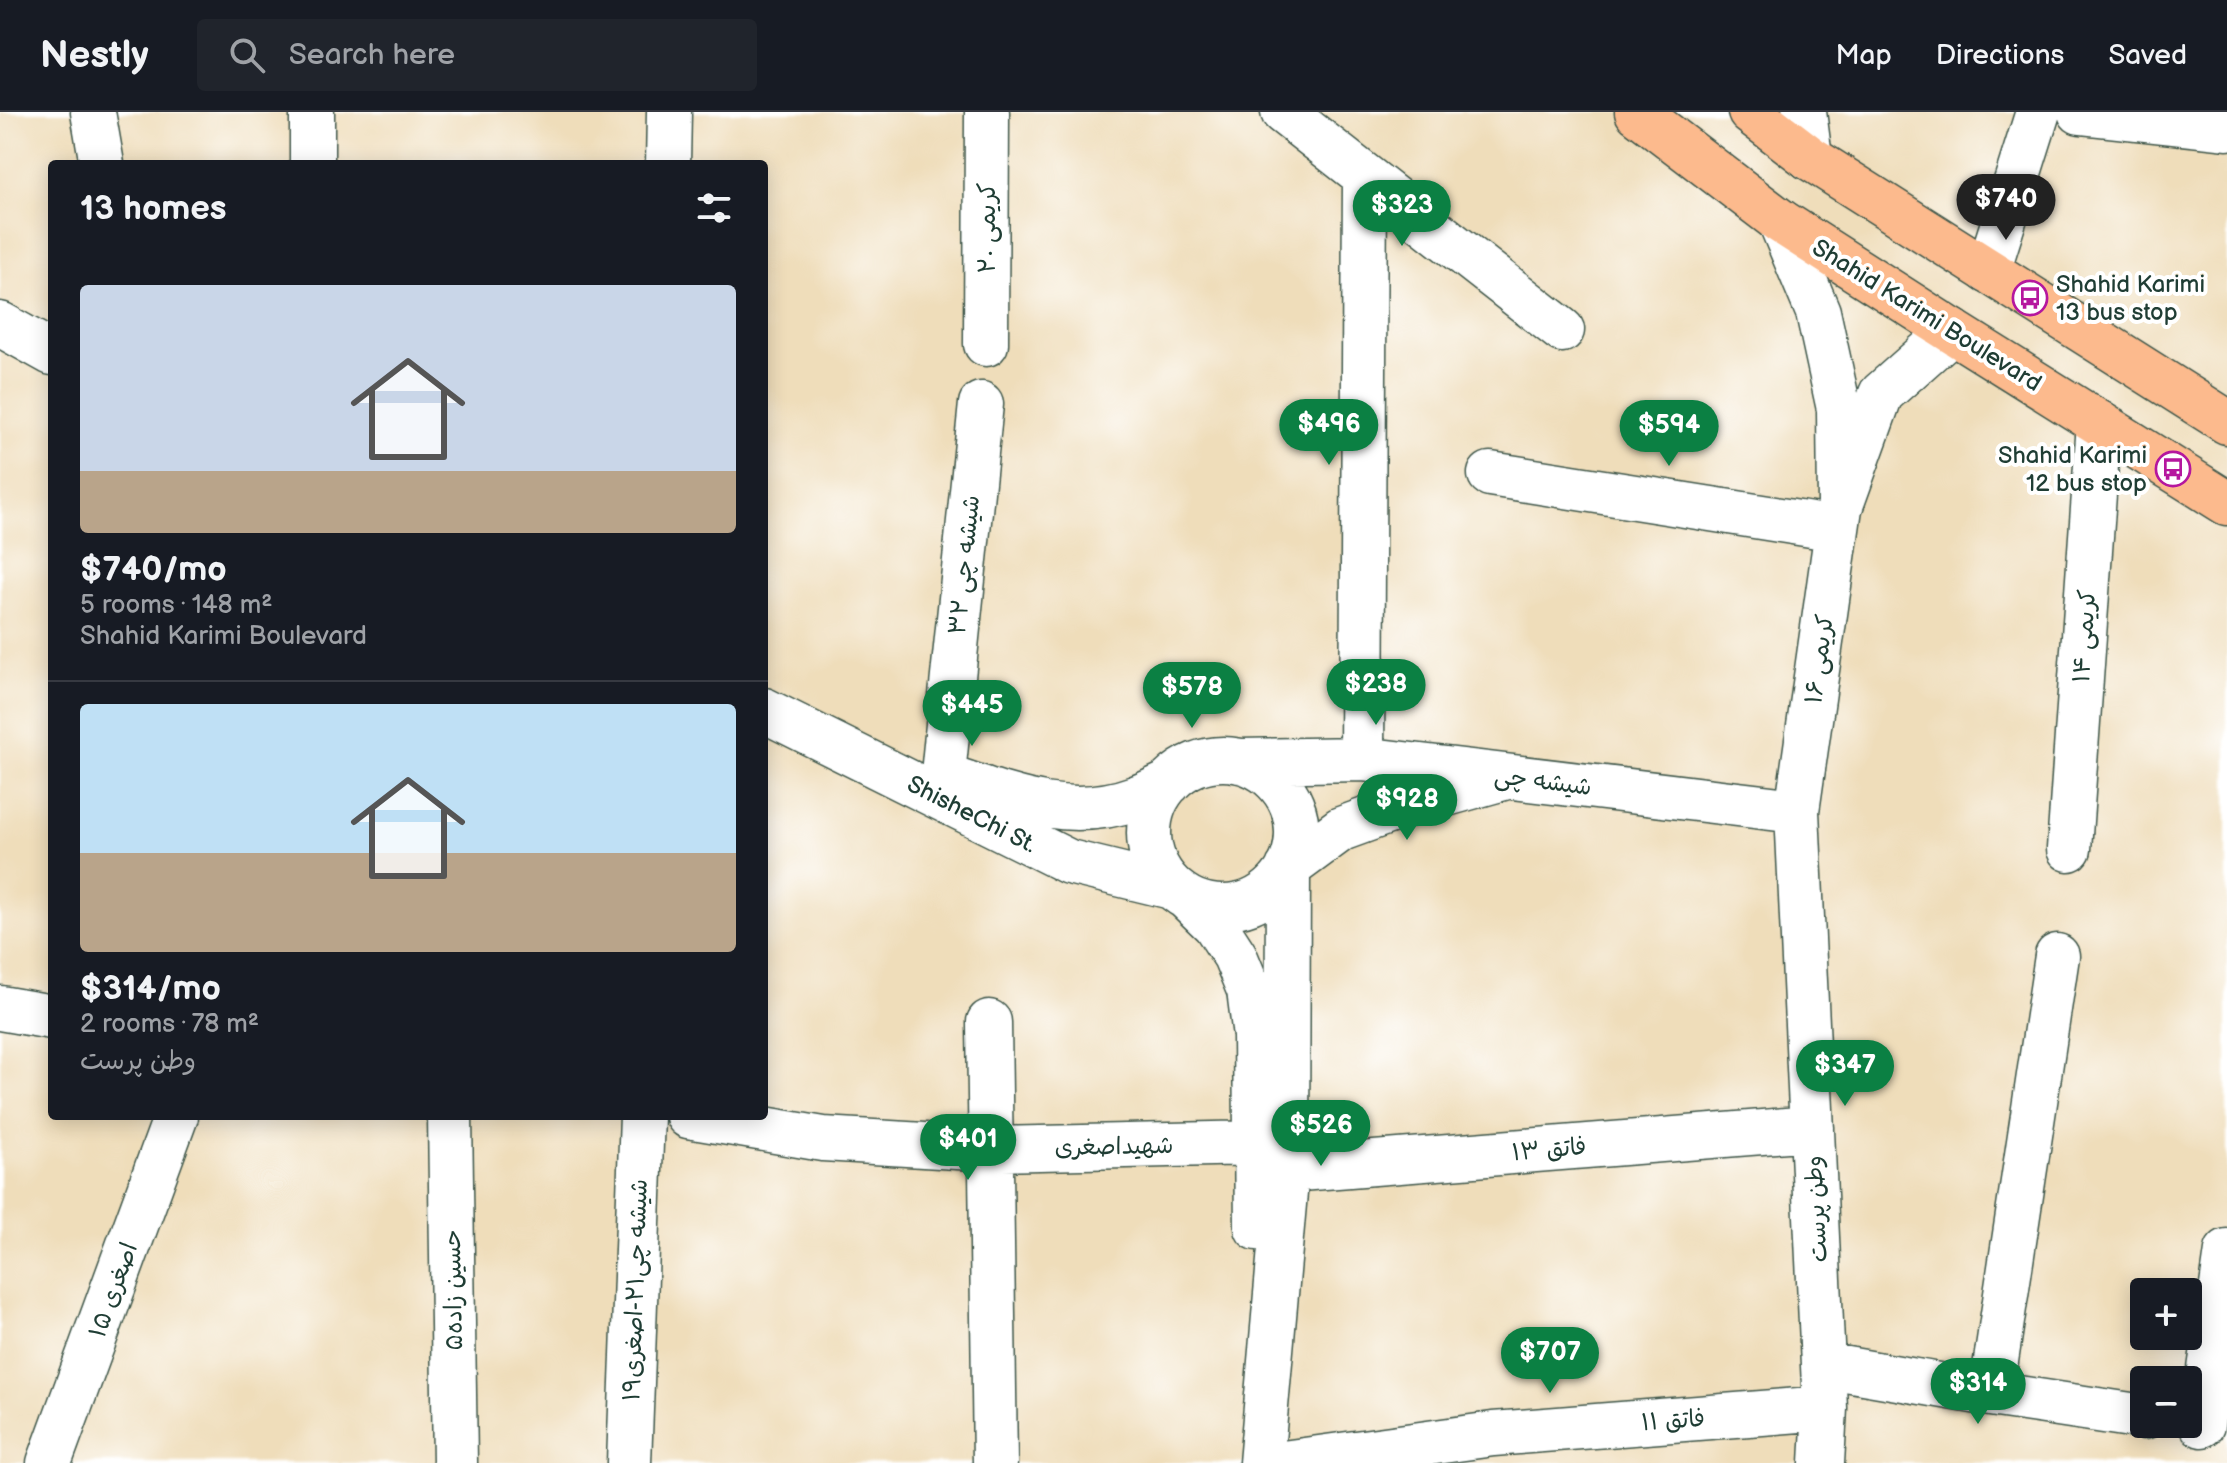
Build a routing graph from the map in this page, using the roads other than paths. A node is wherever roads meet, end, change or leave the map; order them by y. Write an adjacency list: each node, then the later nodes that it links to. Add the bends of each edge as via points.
1 (93, 112): 13 (street)
2 (312, 112): 14 (street)
3 (669, 112): 15 (street)
4 (987, 112): 22 (street, کریمی ۲۰)
5 (1283, 112): 16 (street)
6 (1637, 112): 17 (main road, Shahid Karimi Boulevard)
7 (1750, 112): 12 (main road)
8 (1804, 112): 12 (street)
9 (2038, 112): 18 (street)
10 (2080, 112): 11 (street)
11 (2227, 128)
12 (1810, 158): 18 (main road)
13 (101, 160)
14 (312, 160)
15 (668, 160)
16 (1365, 176): 20 (street); 31 (street)
17 (1780, 221): 21 (main road, Shahid Karimi Boulevard); 29 (street, کریمی ۱۶, via 1818,312 1839,409)
18 (1988, 271): 25 (main road)
19 (0, 324): 23 (street)
20 (1562, 330)
21 (1952, 331): 26 (main road, Shahid Karimi Boulevard); 29 (street, کریمی ۱۶, via 1881,394)
22 (986, 344)
23 (48, 351)
24 (981, 404): 33 (street, شیشه چی ۳۲)
25 (2227, 422)
26 (2099, 423): 28 (main road, Shahid Karimi Boulevard); 37 (street, کریمی ۱۴)
27 (1490, 474): 29 (street)
28 (2227, 503)
29 (1838, 519): 36 (street, کریمی ۱۶)
30 (772, 714): 33 (street, ShisheChi St.); 39 (street, ShisheChi St., via 1069,862)
31 (1362, 759): 32 (street, شیشه چی); 34 (street, شیشه چی)
32 (1240, 761): 35 (street, via 1202,762); 38 (street, via 1274,779 1286,794 1297,831)
33 (943, 774): 35 (street, ShisheChi St., via 1020,801 1058,808 1097,807)
34 (1507, 777): 36 (street, شیشه چی); 38 (street, via 1341,829)
35 (1169, 783): 39 (street, via 1151,816 1149,835 1160,873)
36 (1797, 811): 48 (street, وطن پرست)
37 (2069, 849)
38 (1288, 868): 39 (street, via 1262,897 1245,905 1206,906); 50 (street)
39 (1180, 893): 50 (street, via 1215,925 1249,990)
40 (2057, 956): 53 (street)
41 (0, 1008): 42 (street)
42 (48, 1016)
43 (989, 1022): 49 (street)
44 (175, 1120): 58 (street, اصغری ۱۵)
45 (450, 1120): 59 (street, حسین زاده۵)
46 (642, 1120): 60 (street, شیشه چی۲۱-اصغری۱۹)
47 (711, 1120): 49 (street, شهیداصغری, via 823,1139)
48 (1812, 1128): 50 (street, فاتق ۱۳); 52 (street, وطن پرست)
49 (991, 1149): 50 (street, شهیداصغری); 61 (street)
50 (1271, 1157): 62 (street)
51 (2227, 1251): 56 (street)
52 (1823, 1365): 53 (street); 54 (street, وطن پرست)
53 (1991, 1394): 55 (street)
54 (1825, 1408): 57 (street, فاتق ۱۱); 64 (street, وطن پرست)
55 (2130, 1415)
56 (2206, 1426)
57 (1493, 1448): 63 (street, فاتق ۱۱)
58 (49, 1463)
59 (455, 1463)
60 (629, 1463)
61 (995, 1463)
62 (1261, 1463)
63 (1283, 1463)
64 (1822, 1463)

